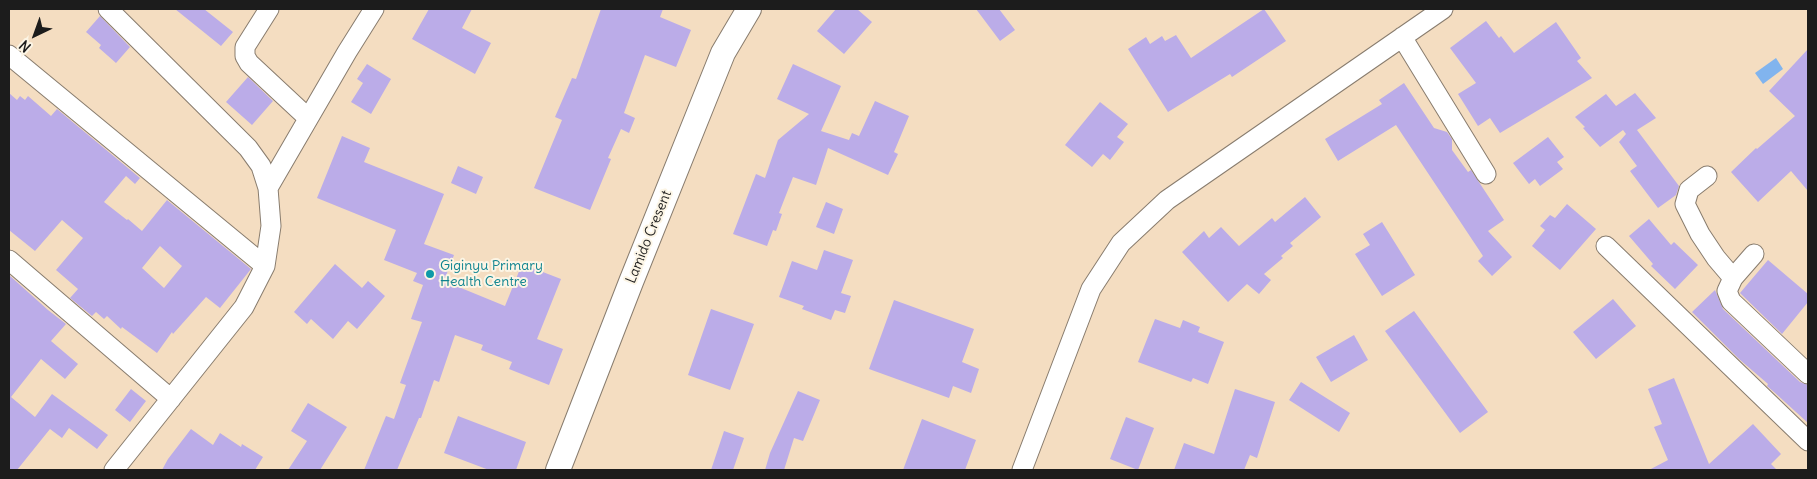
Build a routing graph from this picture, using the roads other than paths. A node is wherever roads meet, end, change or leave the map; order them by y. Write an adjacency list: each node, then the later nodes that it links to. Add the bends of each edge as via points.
1 (108, 9): 11 (street, via 248,148 261,166)
2 (269, 9): 8 (street, via 245,47 245,56)
3 (374, 9): 8 (street)
4 (749, 9): 21 (street, Lamido Cresent, via 723,53)
5 (1443, 9): 6 (street)
6 (1402, 37): 9 (street); 22 (street, via 1167,200 1121,243 1091,289)
7 (9, 55): 15 (street)
8 (308, 118): 11 (street)
9 (1486, 174)
10 (1707, 176): 16 (street, via 1689,190 1684,204 1700,234)
11 (268, 188): 15 (street, via 271,226)
12 (1606, 246): 19 (street)
13 (1754, 254): 16 (street)
14 (9, 260): 18 (street)
15 (265, 266): 18 (street, via 244,307)
16 (1733, 278): 17 (street, via 1727,291 1731,301)
17 (1808, 374)
18 (171, 399): 20 (street)
19 (1808, 441)
20 (114, 470)
21 (558, 470)
22 (1022, 470)

